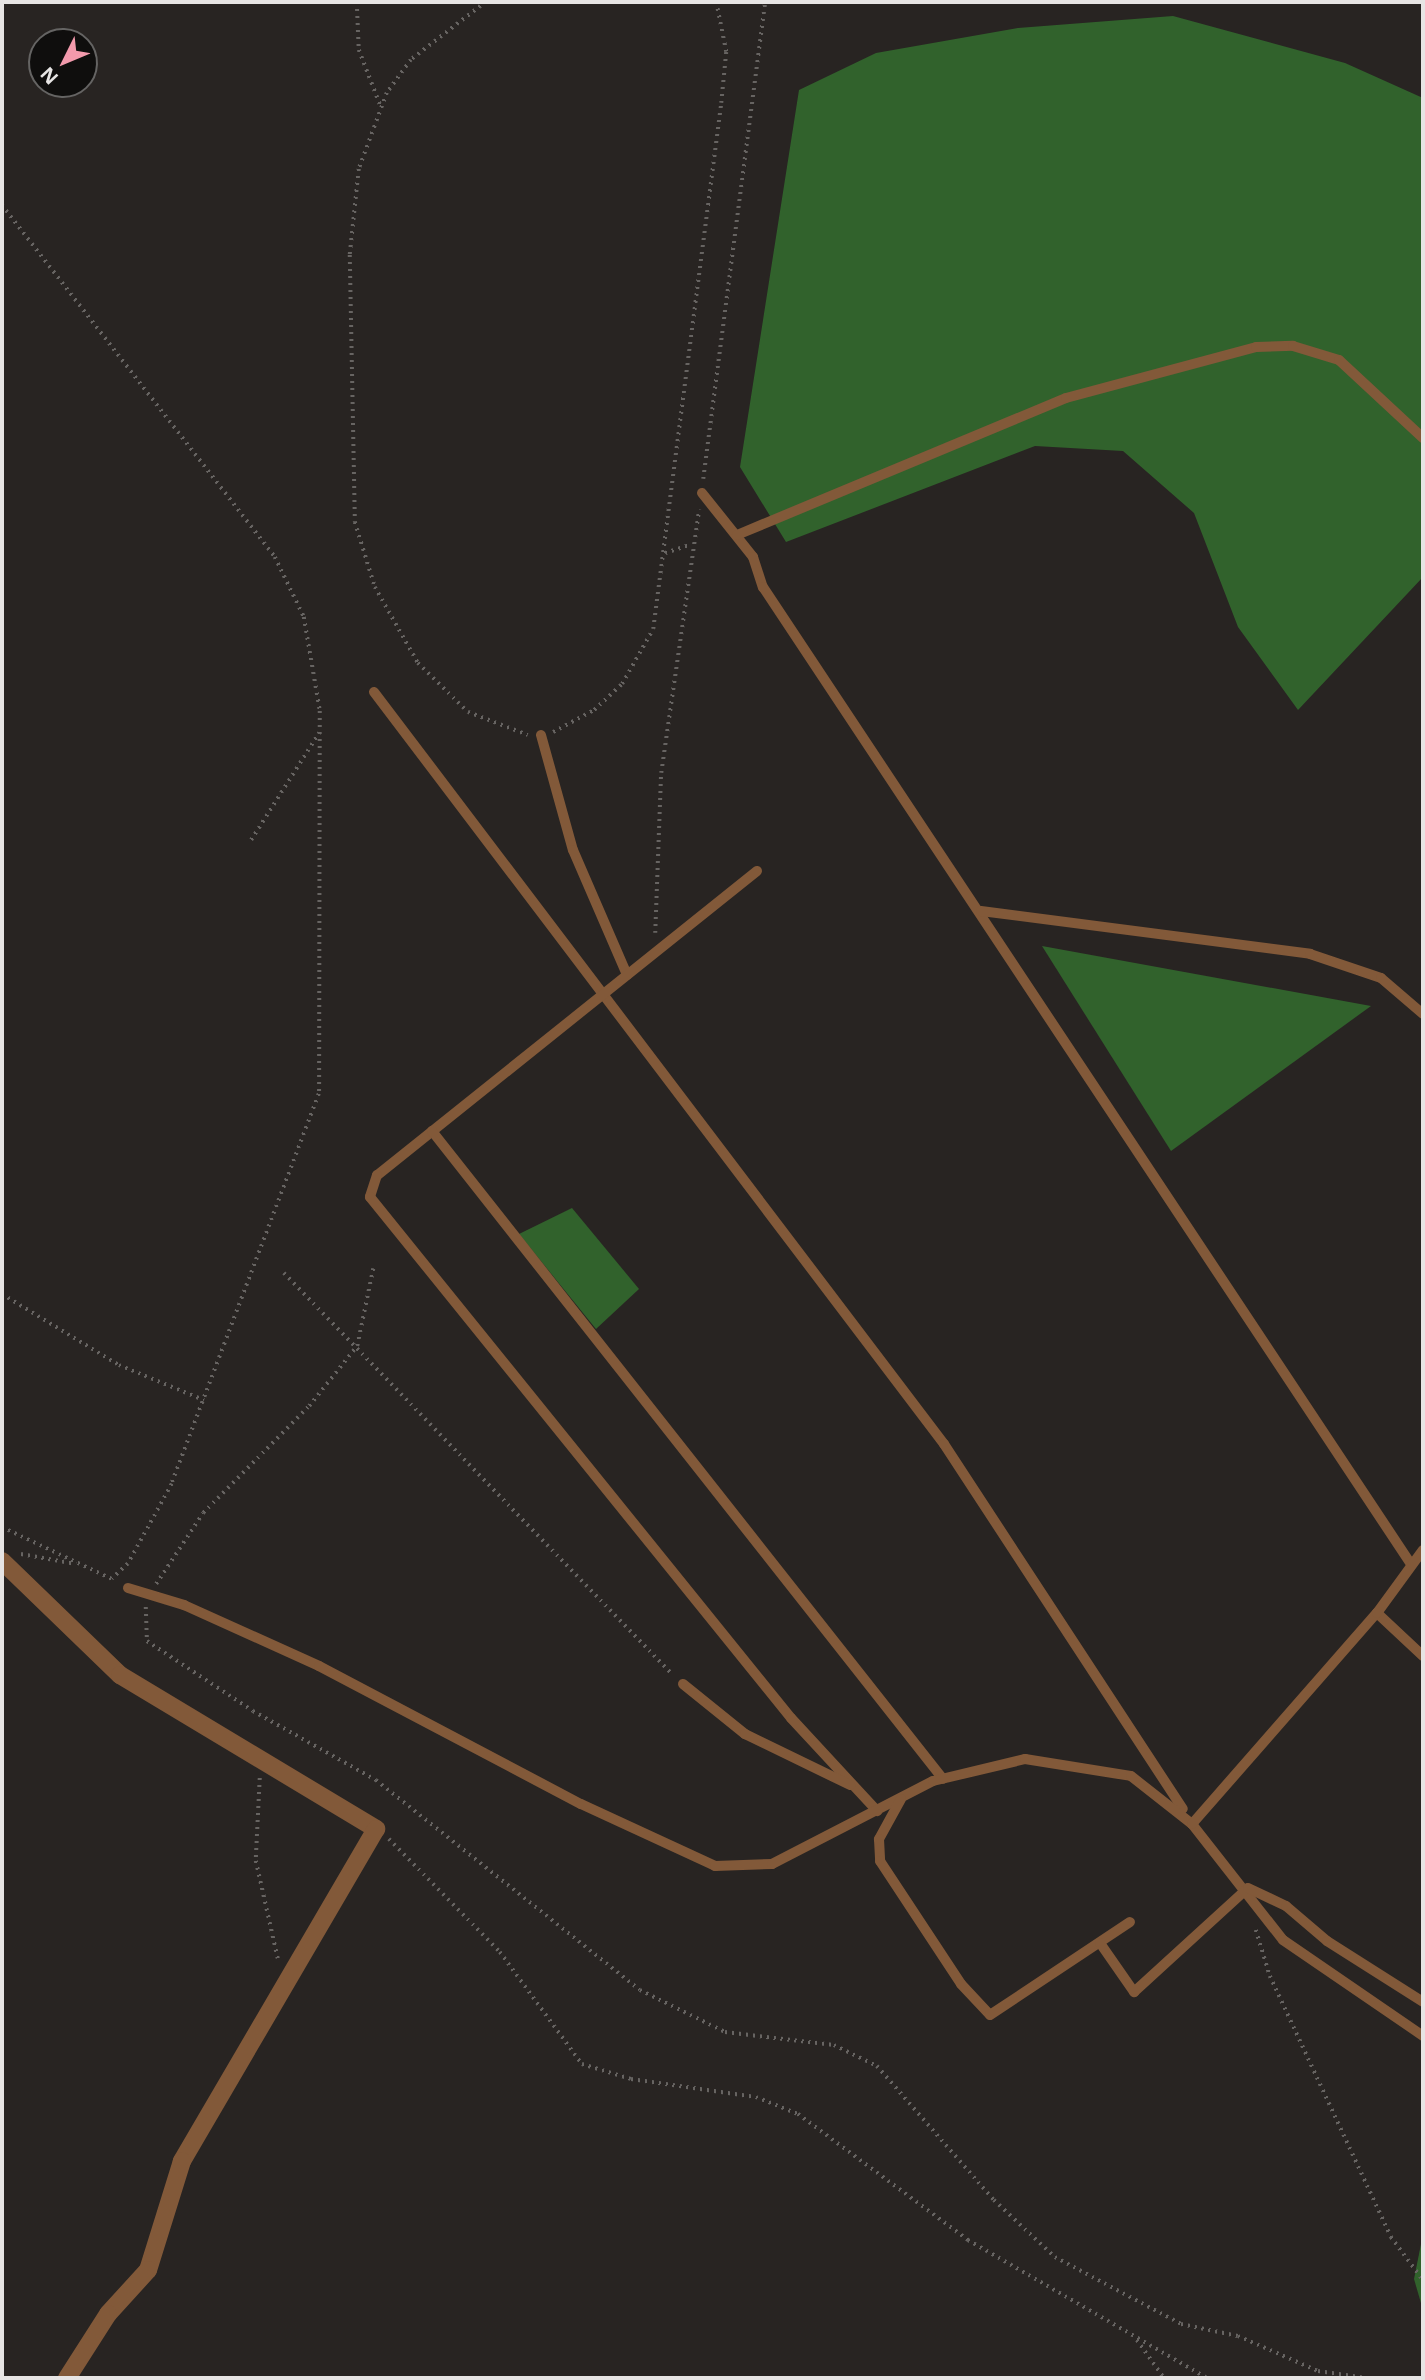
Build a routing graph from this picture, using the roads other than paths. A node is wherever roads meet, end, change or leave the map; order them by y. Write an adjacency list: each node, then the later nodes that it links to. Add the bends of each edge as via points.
1 (1423, 438): 3 (lane, via 1339,360 1293,346 1256,346 1066,398)
2 (702, 493): 3 (lane)
3 (737, 535): 7 (lane, via 763,587)
4 (374, 692): 9 (lane)
5 (541, 735): 8 (lane, via 573,850)
6 (757, 871): 8 (lane)
7 (981, 911): 10 (lane, via 1321,956 1381,978); 14 (lane)
8 (627, 975): 9 (lane)
9 (605, 993): 11 (lane); 23 (lane, via 944,1444)
10 (1423, 1014)
11 (432, 1131): 19 (lane); 20 (lane, via 377,1175 370,1197 379,1212)
12 (1423, 1550): 14 (lane)
13 (8, 1557): 29 (street, via 120,1675 262,1766 376,1829 182,2161 148,2270 100,2324)
14 (1411, 1564): 16 (lane)
15 (128, 1588): 22 (lane, via 152,1593 319,1666 581,1804 715,1866 772,1864)
16 (1377, 1613): 17 (lane); 23 (lane)
17 (1423, 1656)
18 (683, 1684): 20 (lane, via 746,1734)
19 (943, 1779): 21 (lane); 23 (lane, via 1025,1759 1094,1765 1152,1788)
20 (855, 1787): 22 (lane)
21 (904, 1796): 22 (lane); 26 (lane, via 879,1839 880,1861 983,2011 999,2013)
22 (877, 1811)
23 (1192, 1824): 24 (lane)
24 (1248, 1888): 26 (lane, via 1134,1992); 27 (lane, via 1286,1906 1327,1941); 28 (lane, via 1283,1940)
25 (1130, 1922): 26 (lane)
26 (1100, 1943)
27 (1423, 2002)
28 (1423, 2036)
29 (67, 2378)

